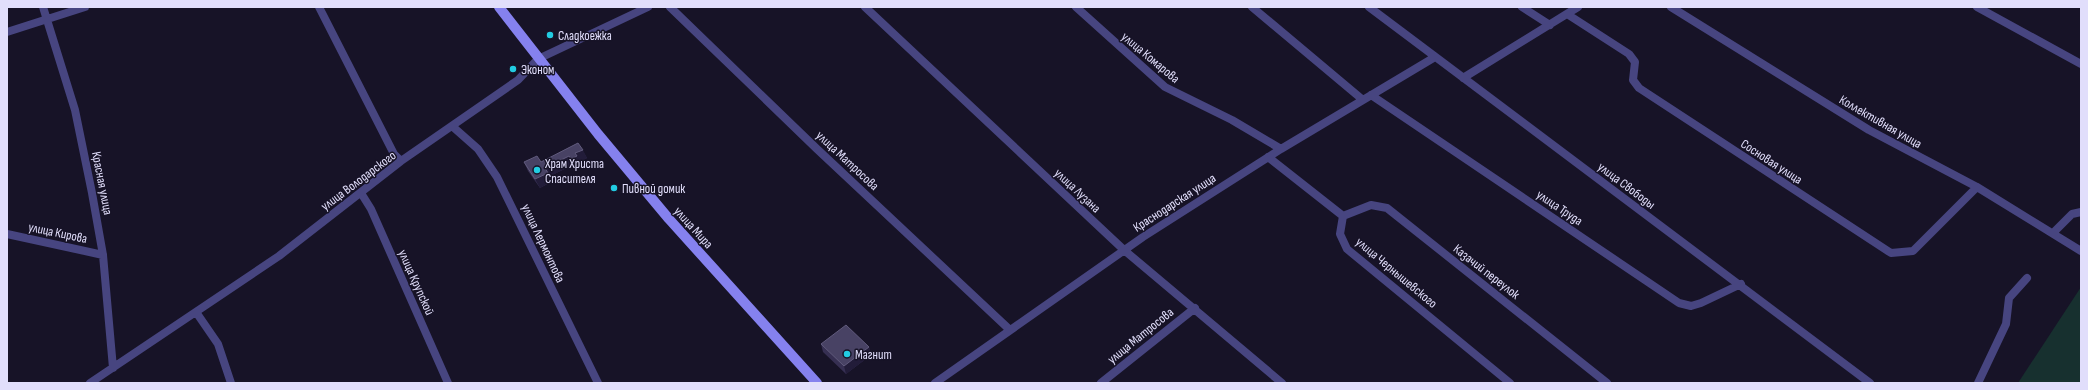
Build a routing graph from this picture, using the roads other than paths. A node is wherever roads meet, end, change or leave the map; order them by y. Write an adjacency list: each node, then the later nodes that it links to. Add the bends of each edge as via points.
1 (43, 7): 16 (street, Красная улица)
2 (85, 7): 16 (street)
3 (319, 7): 28 (street, via 394,154)
4 (499, 7): 20 (main road, улица Мира)
5 (648, 7): 20 (street, улица Володарского)
6 (670, 7): 42 (street, улица Матросова, via 788,122)
7 (865, 7): 35 (street, улица Лузана)
8 (1076, 7): 26 (street, улица Комарова, via 1165,87 1232,120)
9 (1252, 7): 24 (street)
10 (1369, 7): 19 (street, улица Свободы)
11 (1522, 7): 17 (street)
12 (1578, 7): 15 (street)
13 (1671, 7): 29 (street, Коллективная улица, via 1869,130)
14 (1977, 7): 21 (street)
15 (1567, 14): 17 (street); 29 (street, Сосновая улица, via 1629,54 1635,62 1633,80 1640,88 1891,252 1905,253 1913,250)
16 (47, 19): 18 (street); 37 (street, Красная улица, via 75,110)
17 (1550, 25): 22 (street)
18 (7, 32)
19 (1435, 57): 22 (street, улица Свободы); 23 (street, Краснодарская улица)
20 (538, 59): 25 (street, улица Володарского, via 518,80); 49 (main road, улица Мира, via 669,219)
21 (2081, 64)
22 (1463, 78): 39 (street, улица Свободы)
23 (1372, 94): 24 (street, Краснодарская улица); 39 (street, улица Труда, via 1680,304 1692,306)
24 (1363, 100): 26 (street, Краснодарская улица)
25 (452, 126): 28 (street, улица Володарского); 48 (street, улица Лермонтова, via 462,133 495,171)
26 (1280, 149): 27 (street, Краснодарская улица)
27 (1268, 157): 32 (street); 35 (street, Краснодарская улица)
28 (401, 161): 30 (street, улица Володарского)
29 (1978, 187): 33 (street, Коллективная улица)
30 (361, 193): 41 (street, улица Володарского, via 279,256); 47 (street, улица Крупской, via 371,209)
31 (2081, 212): 33 (street, via 2072,214)
32 (1343, 216): 53 (street, улица Чернышевского, via 1340,234 1347,248); 54 (street, Казачий переулок, via 1373,204 1387,208)
33 (2053, 233): 36 (street, Коллективная улица)
34 (7, 234): 37 (street, улица Кирова)
35 (1124, 250): 40 (street, улица Лузана); 42 (street, Краснодарская улица)
36 (2081, 251)
37 (103, 255): 43 (street, Красная улица)
38 (2027, 278): 56 (street, via 2009,298 2006,324)
39 (1741, 284): 55 (street, улица Свободы)
40 (1195, 308): 51 (street, улица Матросова); 52 (street, улица Лузана)
41 (196, 312): 43 (street, улица Володарского); 46 (street, via 218,344)
42 (1010, 330): 50 (street, Краснодарская улица)
43 (113, 368): 44 (street, улица Володарского)
44 (100, 380): 45 (street, улица Володарского)
45 (90, 383)
46 (231, 383)
47 (448, 383)
48 (598, 383)
49 (817, 383)
50 (935, 383)
51 (1101, 383)
52 (1282, 383)
53 (1510, 383)
54 (1607, 383)
55 (1870, 383)
56 (1978, 383)

